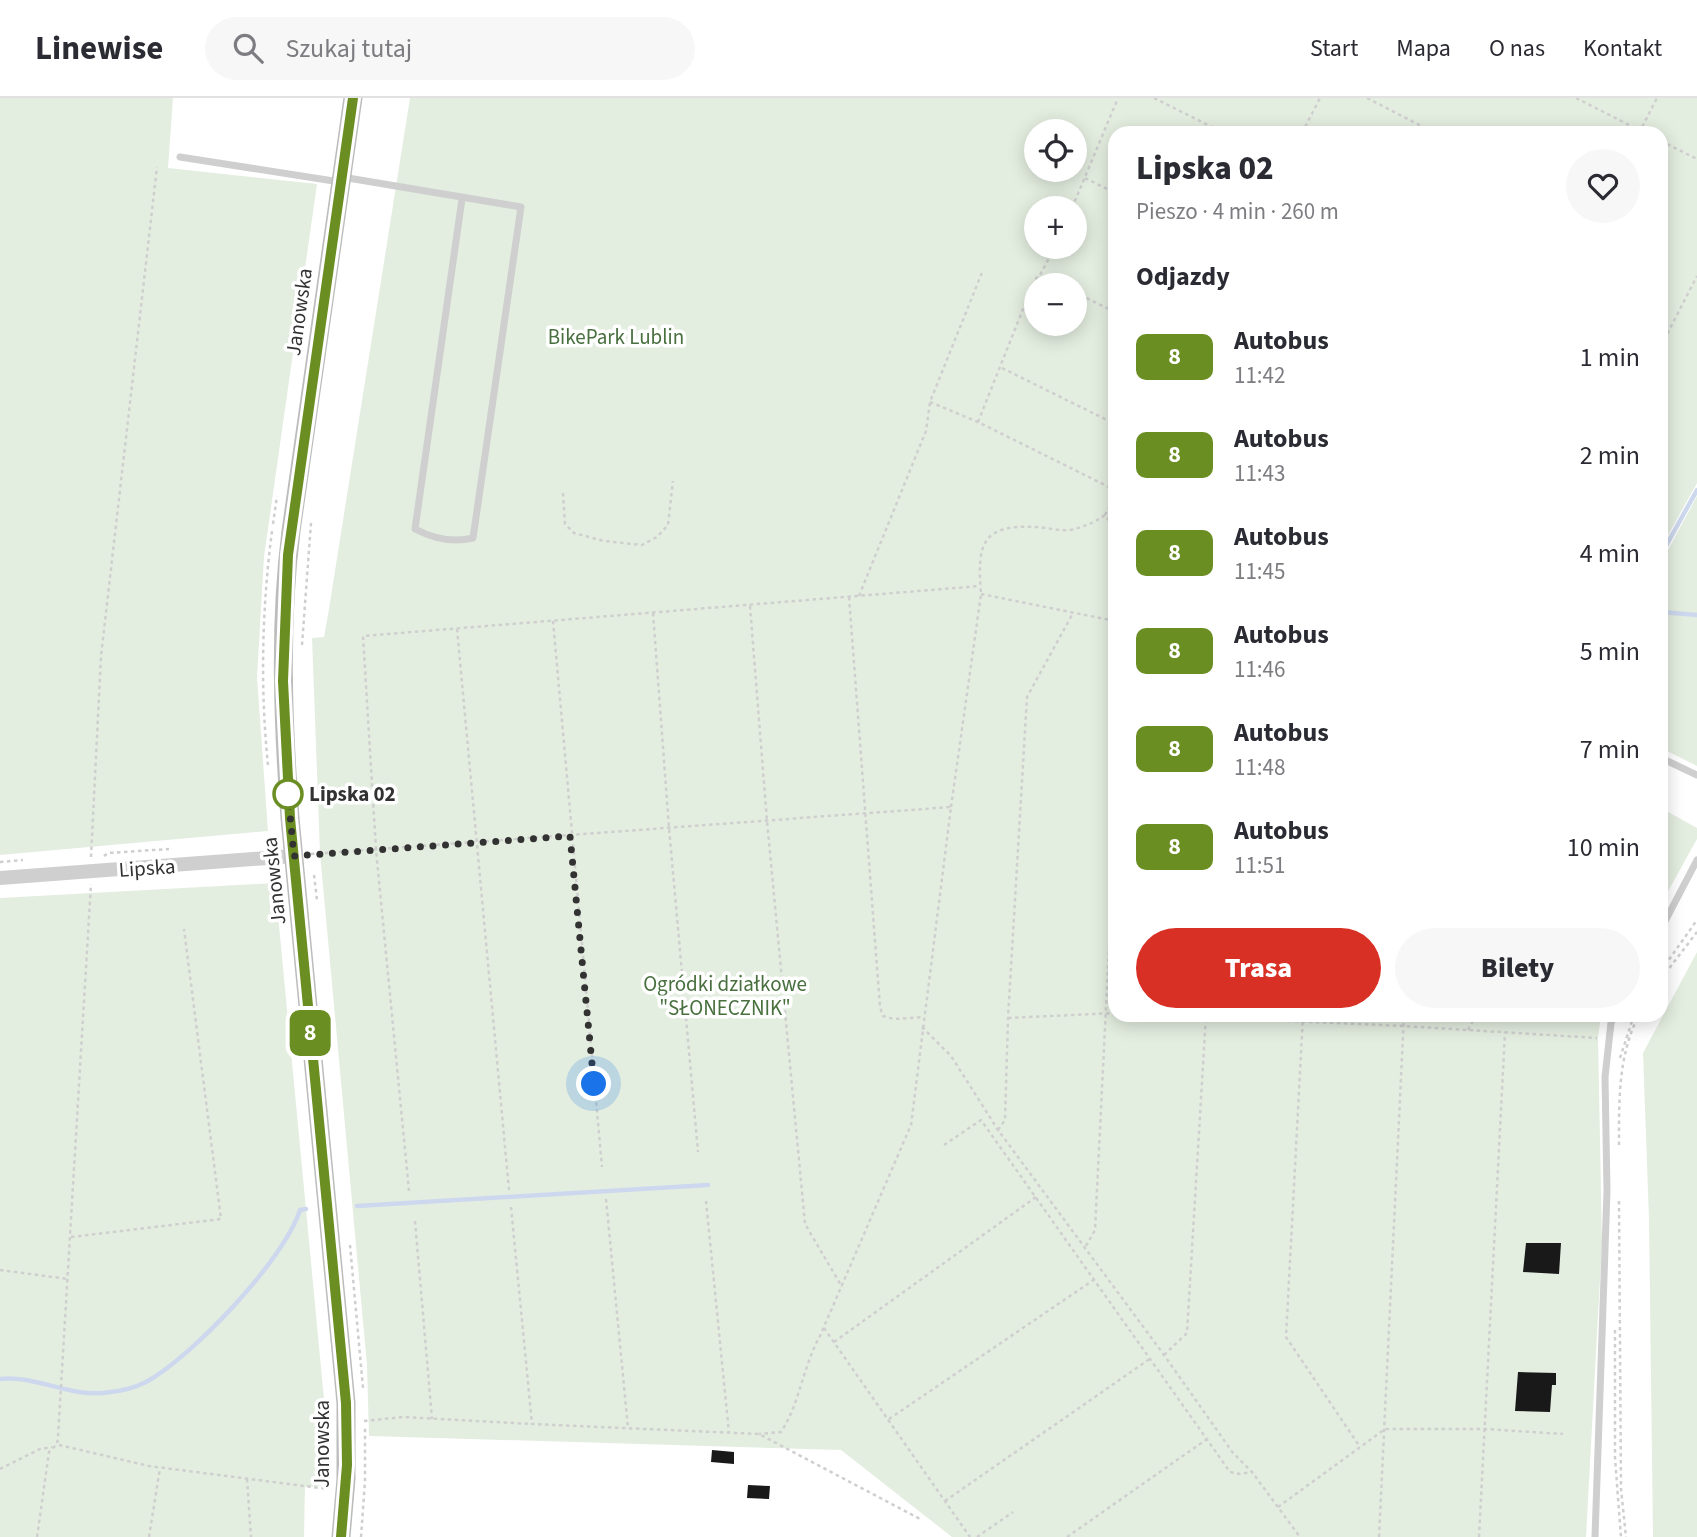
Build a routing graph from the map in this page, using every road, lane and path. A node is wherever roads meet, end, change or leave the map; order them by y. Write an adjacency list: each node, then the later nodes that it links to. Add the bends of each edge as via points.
1 (353, 98): 18 (street, Janowska)
2 (1118, 98): 17 (path)
3 (1154, 98): 8 (path)
4 (1320, 98): 9 (path)
5 (1367, 98): 10 (path)
6 (1576, 98): 11 (path)
7 (1657, 98): 12 (path)
8 (1210, 126)
9 (1306, 126)
10 (1421, 126)
11 (1628, 126)
12 (1642, 126)
13 (1668, 144): 15 (path)
14 (180, 157): 18 (lane)
15 (1697, 159)
16 (158, 167): 61 (path, via 101,656)
17 (1087, 173)
18 (341, 179): 21 (lane); 59 (street, Janowska, via 288,555 284,719)
19 (1087, 179): 20 (path)
20 (1108, 190)
21 (462, 198): 21 (lane, via 521,207 473,538 459,542 415,529)
22 (983, 270): 29 (path)
23 (1697, 276): 27 (path)
24 (1087, 298): 26 (path)
25 (1024, 308): 28 (path)
26 (1108, 309)
27 (1668, 332)
28 (1001, 368): 30 (path); 31 (path)
29 (930, 402): 31 (path); 41 (path, via 926,431)
30 (1108, 421)
31 (978, 422): 33 (path)
32 (673, 481): 34 (path, via 667,525 642,545 574,533 565,524)
33 (1108, 486)
34 (563, 492)
35 (1108, 509): 36 (path)
36 (1105, 515): 37 (path); 39 (path, via 1092,524 1067,530 1006,527 992,534 984,543 978,566)
37 (1108, 519)
38 (311, 521): 49 (path)
39 (980, 586): 40 (path); 41 (path)
40 (981, 594): 45 (path); 52 (path)
41 (859, 596): 42 (path)
42 (849, 597): 43 (path); 53 (path)
43 (750, 605): 44 (path); 54 (path)
44 (653, 612): 47 (path); 55 (path)
45 (1073, 613): 46 (path); 73 (path, via 1027,697)
46 (1108, 620)
47 (553, 621): 48 (path); 56 (path)
48 (457, 628): 57 (path); 58 (path, via 363,636)
49 (302, 650)
50 (1668, 761): 51 (lane)
51 (1697, 775)
52 (951, 807): 53 (path); 72 (path)
53 (865, 814): 54 (path); 72 (path, via 880,1007 883,1016 894,1019)
54 (767, 821): 55 (path); 104 (path, via 805,1224)
55 (669, 828): 56 (path); 89 (path)
56 (570, 836): 57 (path); 90 (path)
57 (476, 843): 58 (path); 91 (path)
58 (376, 850): 59 (path); 92 (path)
59 (294, 856): 61 (street, Lipska); 111 (street, Janowska)
60 (1697, 859): 63 (lane)
61 (90, 872): 62 (street, Lipska); 99 (path)
62 (0, 878)
63 (1668, 915)
64 (1697, 920): 68 (path)
65 (184, 929): 99 (path, via 221,1219)
66 (1697, 932): 69 (path)
67 (1108, 945): 70 (path)
68 (1668, 961)
69 (1668, 970)
70 (1104, 1013): 71 (path); 73 (path); 100 (path, via 1095,1230)
71 (1108, 1013)
72 (924, 1017): 83 (path)
73 (1008, 1018): 86 (path, via 1005,1120)
74 (1206, 1022): 107 (path, via 1187,1333)
75 (1303, 1022): 122 (path, via 1286,1337)
76 (1323, 1022): 82 (path)
77 (1403, 1022): 82 (path)
78 (1472, 1022): 84 (path)
79 (1611, 1022): 85 (path, via 1598,1038)
80 (1613, 1022): 142 (lane, via 1605,1076 1607,1227)
81 (1636, 1022): 88 (path, via 1625,1049)
82 (1403, 1026): 84 (path); 114 (path)
83 (922, 1027): 86 (path, via 951,1056); 104 (path, via 911,1125)
84 (1468, 1030): 85 (path)
85 (1505, 1032): 115 (path)
86 (998, 1130): 100 (path)
87 (944, 1145): 94 (path, via 981,1121)
88 (1619, 1145)
89 (698, 1152)
90 (602, 1167)
91 (509, 1190)
92 (409, 1191)
93 (1619, 1197): 143 (path, via 1621,1489)
94 (1036, 1198): 103 (path); 106 (path)
95 (606, 1199): 113 (path)
96 (706, 1201): 116 (path)
97 (511, 1207): 112 (path)
98 (415, 1221): 109 (path)
99 (71, 1237): 102 (path)
100 (1085, 1248): 107 (path)
101 (0, 1270): 102 (path)
102 (68, 1279): 120 (path)
103 (1095, 1279): 108 (path); 110 (path)
104 (842, 1287): 105 (path)
105 (824, 1328): 106 (path); 117 (path, via 790,1418 781,1432)
106 (834, 1342): 110 (path)
107 (1164, 1355): 125 (path, via 1233,1453)
108 (1151, 1358): 119 (path); 128 (path)
109 (432, 1419): 111 (path); 112 (path)
110 (888, 1420): 128 (path)
111 (347, 1422): 127 (street, Janowska)
112 (532, 1424): 113 (path)
113 (628, 1428): 116 (path)
114 (1385, 1429): 115 (path); 122 (path); 140 (path)
115 (1485, 1429): 118 (path); 141 (path)
116 (729, 1433): 117 (path)
117 (759, 1434): 131 (path)
118 (1563, 1434)
119 (1207, 1440): 125 (path, via 1230,1472); 138 (path)
120 (57, 1444): 121 (path); 123 (path)
121 (52, 1447): 124 (path); 132 (path)
122 (1360, 1447): 129 (path)
123 (160, 1468): 126 (path); 133 (path)
124 (0, 1469)
125 (1252, 1472): 129 (path)
126 (247, 1479): 127 (path); 134 (path)
127 (345, 1491): 135 (street, Janowska)
128 (945, 1501): 136 (path)
129 (1278, 1507): 139 (path)
130 (1013, 1513): 137 (path)
131 (922, 1520)
132 (37, 1537)
133 (149, 1537)
134 (251, 1537)
135 (341, 1537)
136 (970, 1537)
137 (977, 1537)
138 (1067, 1537)
139 (1300, 1537)
140 (1379, 1537)
141 (1479, 1537)
142 (1595, 1537)
143 (1626, 1537)

